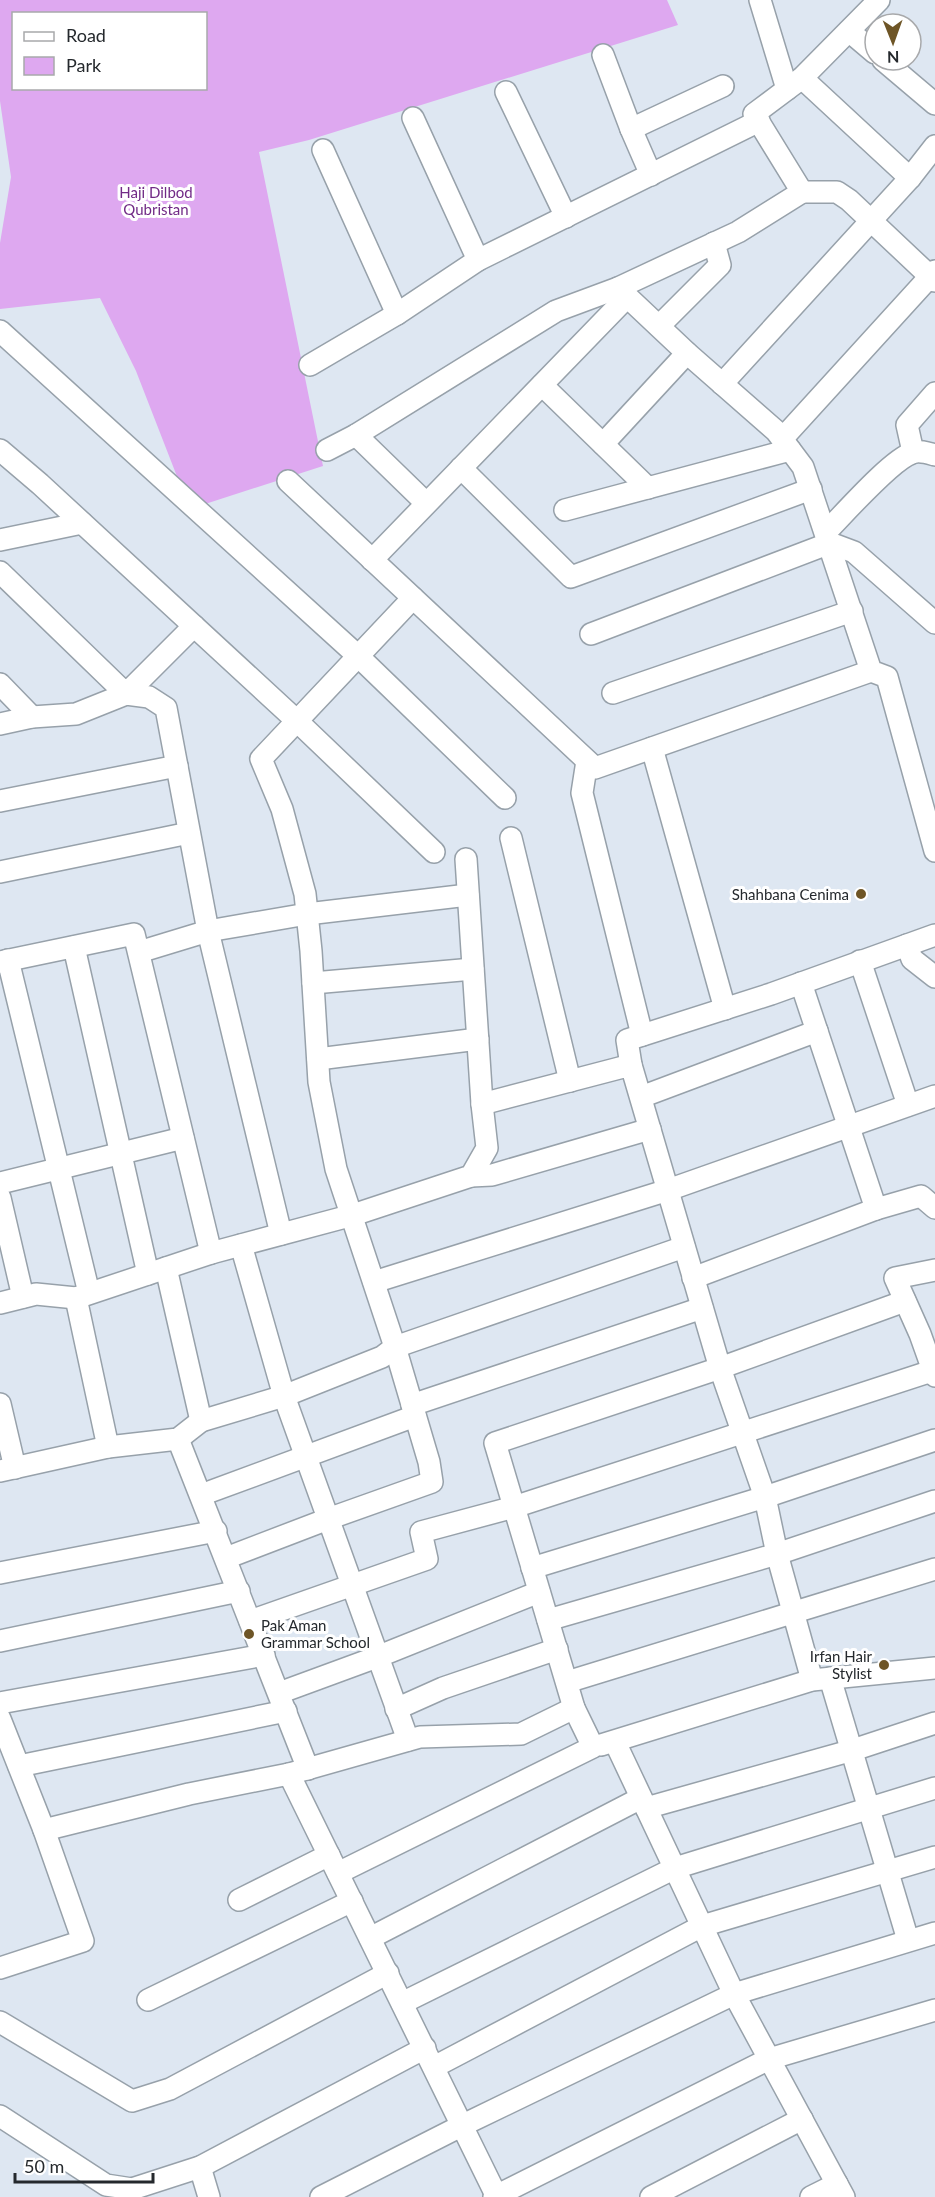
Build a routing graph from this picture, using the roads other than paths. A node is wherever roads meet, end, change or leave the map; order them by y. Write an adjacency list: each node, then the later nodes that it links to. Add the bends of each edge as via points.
1 (760, 0): 7 (street)
2 (868, 5): 3 (street)
3 (849, 31): 4 (street); 7 (street)
4 (863, 43)
5 (603, 55): 13 (street)
6 (897, 72): 10 (street)
7 (795, 84): 12 (street, via 754,114); 17 (street)
8 (723, 87): 13 (street)
9 (507, 92): 19 (street)
10 (935, 104)
11 (413, 118): 22 (street)
12 (759, 121): 16 (street); 18 (street)
13 (631, 129): 16 (street)
14 (935, 146): 17 (street)
15 (323, 150): 25 (street)
16 (651, 175): 19 (street)
17 (910, 178): 20 (street)
18 (802, 192): 20 (street, via 837,192); 21 (street)
19 (566, 217): 22 (street)
20 (871, 221): 23 (street); 30 (street)
21 (714, 243): 24 (street); 26 (street, via 720,265)
22 (478, 260): 25 (street)
23 (933, 276): 35 (street)
24 (622, 292): 26 (street); 31 (street); 33 (street, via 556,311)
25 (397, 314): 29 (street)
26 (658, 326): 28 (street)
27 (0, 332): 55 (street)
28 (687, 353): 30 (street); 34 (street)
29 (310, 365)
30 (722, 384): 35 (street)
31 (542, 385): 34 (street); 39 (street)
32 (935, 393): 38 (street, via 907,425)
33 (356, 435): 37 (street); 43 (street)
34 (603, 444): 41 (street)
35 (786, 444): 41 (street); 42 (street, via 803,467)
36 (0, 450): 45 (street)
37 (327, 450)
38 (927, 455): 46 (street, via 896,463)
39 (461, 468): 42 (street, via 571,577); 43 (street)
40 (288, 481): 48 (street)
41 (648, 488): 44 (street)
42 (811, 489): 46 (street)
43 (426, 503): 48 (street)
44 (565, 510)
45 (82, 524): 47 (street); 53 (street)
46 (828, 538): 51 (street); 52 (street, via 854,552); 54 (street)
47 (0, 540)
48 (372, 560): 50 (street)
49 (0, 572): 59 (street)
50 (413, 598): 55 (street); 64 (street)
51 (852, 611): 56 (street); 58 (street)
52 (935, 623)
53 (194, 626): 59 (street); 61 (street)
54 (591, 634)
55 (358, 656): 61 (street); 66 (street)
56 (872, 671): 63 (street); 70 (street, via 887,677)
57 (0, 684): 60 (street)
58 (613, 693)
59 (126, 694): 60 (street, via 75,714); 65 (street, via 149,697 166,708)
60 (32, 717): 62 (street)
61 (297, 721): 71 (street); 75 (street, via 261,759 282,809)
62 (0, 724)
63 (652, 748): 64 (street, via 595,768); 87 (street)
64 (587, 761): 89 (street, via 582,793)
65 (177, 766): 67 (street); 68 (street)
66 (505, 798)
67 (0, 801)
68 (189, 833): 73 (street); 76 (street)
69 (511, 838): 93 (street)
70 (935, 851)
71 (434, 852)
72 (466, 859): 74 (street)
73 (0, 872)
74 (468, 895): 75 (street); 83 (street)
75 (307, 914): 76 (street); 85 (street)
76 (208, 931): 80 (street); 110 (street)
77 (935, 934): 78 (street)
78 (907, 945): 82 (street); 84 (street, via 912,959)
79 (74, 947): 80 (street, via 134,934); 81 (street); 101 (street)
80 (139, 952): 100 (street)
81 (4, 961): 102 (street)
82 (860, 962): 86 (street); 97 (street)
83 (473, 969): 85 (street); 90 (street)
84 (935, 977)
85 (313, 983): 91 (street)
86 (801, 983): 87 (street); 88 (street)
87 (725, 1009): 89 (street)
88 (817, 1031): 95 (street); 98 (street)
89 (642, 1035): 92 (street, via 627,1040)
90 (478, 1039): 91 (street); 96 (street)
91 (318, 1059): 109 (street, via 336,1169)
92 (631, 1065): 93 (street); 95 (street)
93 (570, 1081): 96 (street)
94 (935, 1096): 97 (street)
95 (641, 1097): 99 (street)
96 (482, 1104): 103 (street, via 488,1148)
97 (908, 1105): 98 (street)
98 (849, 1125): 105 (street); 108 (street)
99 (650, 1129): 103 (street, via 492,1175); 105 (street)
100 (183, 1138): 101 (street); 113 (street)
101 (121, 1153): 102 (street); 115 (street)
102 (58, 1167): 104 (street); 118 (street)
103 (471, 1176): 109 (street)
104 (0, 1183)
105 (668, 1190): 112 (street); 117 (street)
106 (0, 1198): 119 (street)
107 (935, 1208): 108 (street, via 921,1196)
108 (876, 1209): 116 (street)
109 (353, 1215): 110 (street); 117 (street)
110 (281, 1234): 111 (street)
111 (241, 1245): 113 (street); 127 (street)
112 (684, 1247): 116 (street); 124 (street)
113 (211, 1253): 115 (street)
114 (935, 1270): 120 (street, via 895,1278)
115 (157, 1271): 118 (street); 130 (street)
116 (693, 1278): 122 (street)
117 (374, 1282): 124 (street)
118 (83, 1295): 119 (street); 134 (street)
119 (22, 1297): 121 (street)
120 (905, 1301): 123 (street); 125 (street)
121 (0, 1303)
122 (702, 1308): 125 (street); 129 (street)
123 (928, 1332): 126 (street)
124 (395, 1347): 127 (street, via 382,1357); 129 (street)
125 (720, 1368): 131 (street); 140 (street, via 495,1443)
126 (934, 1372): 131 (street)
127 (284, 1395): 130 (street); 135 (street)
128 (0, 1404): 136 (street)
129 (414, 1410): 135 (street); 141 (street, via 432,1482)
130 (201, 1421): 132 (street)
131 (742, 1433): 138 (street); 140 (street)
132 (178, 1439): 134 (street); 137 (street)
133 (935, 1440): 138 (street)
134 (108, 1447): 136 (street)
135 (305, 1456): 137 (street); 141 (street)
136 (7, 1469)
137 (201, 1495): 142 (street)
138 (765, 1497): 143 (street); 145 (street)
139 (935, 1501): 143 (street)
140 (514, 1507): 145 (street); 148 (street, via 421,1532 427,1560)
141 (328, 1519): 144 (street); 148 (street)
142 (216, 1531): 144 (street); 147 (street)
143 (777, 1554): 151 (street); 152 (street)
144 (226, 1558): 149 (street)
145 (532, 1568): 150 (street)
146 (935, 1569): 151 (street)
147 (0, 1573)
148 (352, 1584): 153 (street); 157 (street)
149 (239, 1591): 153 (street); 154 (street)
150 (539, 1592): 152 (street); 157 (street)
151 (793, 1614): 159 (street); 160 (street)
152 (548, 1620): 155 (street)
153 (250, 1621): 156 (street)
154 (0, 1641)
155 (557, 1649): 160 (street); 164 (street, via 443,1688)
156 (264, 1655): 161 (street); 162 (street)
157 (377, 1657): 161 (street); 164 (street)
158 (935, 1668): 159 (street)
159 (821, 1679): 168 (street); 170 (street)
160 (567, 1682): 163 (street)
161 (282, 1702): 171 (street); 172 (street)
162 (0, 1703)
163 (574, 1708): 167 (street, via 521,1734); 169 (street)
164 (396, 1709): 167 (street)
165 (935, 1723): 170 (street)
166 (2, 1728): 171 (street)
167 (408, 1740): 172 (street)
168 (615, 1742): 169 (street); 174 (street)
169 (593, 1747): 178 (street)
170 (853, 1750): 174 (street); 175 (street)
171 (19, 1766): 176 (street)
172 (299, 1772): 176 (street); 178 (street)
173 (935, 1788): 175 (street)
174 (644, 1803): 179 (street); 185 (street)
175 (869, 1808): 179 (street); 180 (street)
176 (44, 1830): 187 (street, via 83,1941)
177 (935, 1857): 180 (street)
178 (333, 1864): 181 (street); 182 (street)
179 (675, 1868): 183 (street); 191 (street)
180 (888, 1872): 183 (street); 186 (street)
181 (239, 1900)
182 (352, 1901): 185 (street); 190 (street)
183 (702, 1926): 189 (street); 196 (street)
184 (935, 1932): 186 (street)
185 (370, 1938): 188 (street)
186 (908, 1940): 189 (street)
187 (0, 1968)
188 (388, 1973): 191 (street); 193 (street, via 170,2089 132,2101)
189 (734, 1994): 195 (street); 199 (street)
190 (148, 2000)
191 (402, 2003): 194 (street)
192 (935, 2010): 195 (street)
193 (0, 2022)
194 (425, 2048): 196 (street); 200 (street)
195 (769, 2059): 198 (street); 205 (street)
196 (434, 2067): 199 (street)
197 (0, 2116): 201 (street)
198 (802, 2119): 202 (street); 206 (street)
199 (463, 2125): 204 (street); 205 (street)
200 (200, 2167): 201 (street, via 132,2189); 203 (street)
201 (103, 2191)
202 (840, 2191): 207 (street)
203 (209, 2197)
204 (321, 2197)
205 (496, 2197)
206 (651, 2197)
207 (811, 2197)

